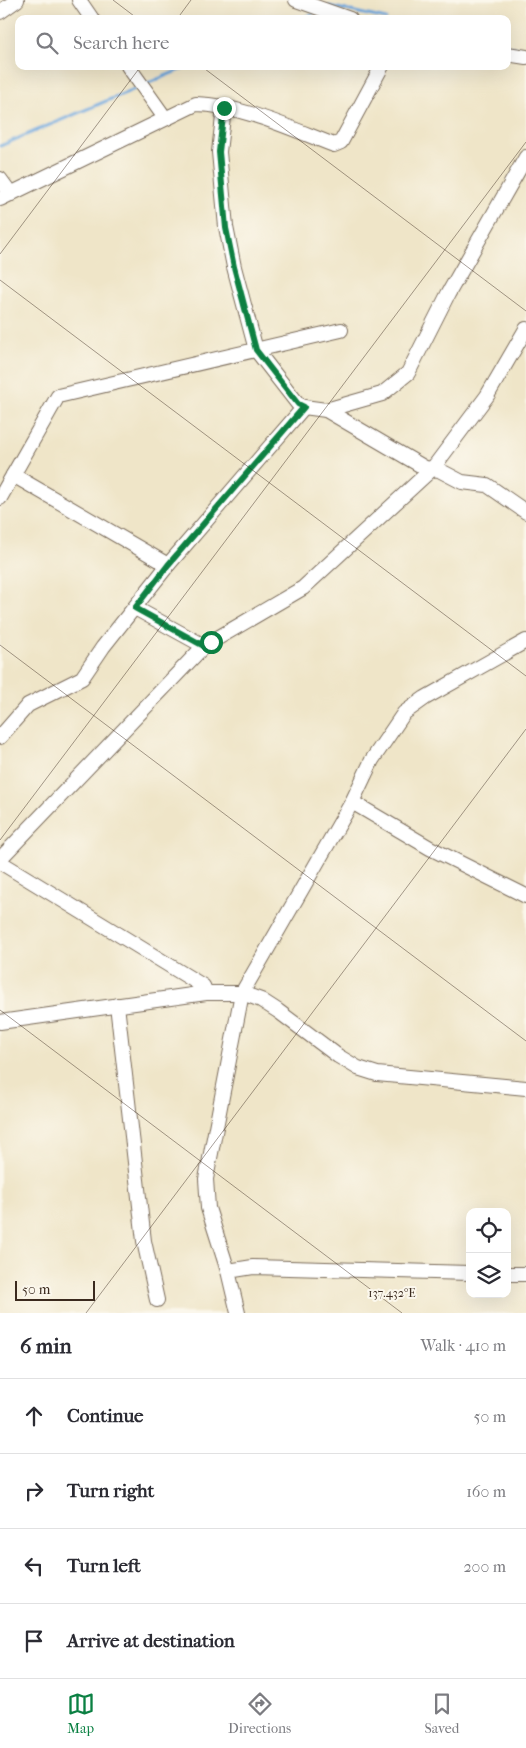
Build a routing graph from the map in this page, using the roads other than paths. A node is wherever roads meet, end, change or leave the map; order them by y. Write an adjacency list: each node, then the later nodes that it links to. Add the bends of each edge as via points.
1 (17, 0): 4 (street)
2 (78, 0): 5 (street)
3 (296, 0): 6 (street)
4 (0, 12)
5 (89, 15)
6 (338, 15)
7 (511, 55): 8 (street)
8 (526, 57)
9 (131, 70): 12 (street)
10 (380, 70): 11 (street, via 342,142 334,145 274,122)
11 (224, 108): 12 (street, via 196,104); 19 (street, via 219,152 226,228)
12 (166, 118): 16 (street)
13 (526, 157): 14 (street)
14 (521, 176): 21 (street, via 448,294 408,373 382,394)
15 (0, 179): 16 (street)
16 (6, 196)
17 (526, 329): 22 (street, via 487,396)
18 (340, 330): 19 (street)
19 (256, 350): 20 (street, via 298,404); 23 (street, via 58,396)
20 (304, 407): 21 (street); 26 (street)
21 (326, 410): 22 (street, via 425,468)
22 (433, 468): 25 (street, via 462,482 487,485); 29 (street, via 303,588)
23 (13, 475): 24 (street); 26 (street)
24 (0, 498)
25 (526, 512)
26 (168, 565): 27 (street)
27 (135, 608): 29 (street); 30 (street, via 82,678 28,705)
28 (526, 641): 31 (street, via 404,713 372,760)
29 (204, 646): 32 (street)
30 (0, 737)
31 (352, 802): 33 (street, via 430,848); 35 (street)
32 (0, 861): 34 (street, via 203,986)
33 (526, 896)
34 (206, 992): 35 (street); 36 (street)
35 (242, 993): 38 (street, via 261,1000 358,1068 377,1074); 39 (street, via 206,1178 208,1208)
36 (117, 1005): 37 (street); 43 (street, via 144,1241)
37 (0, 1022)
38 (526, 1088)
39 (228, 1271): 40 (street, via 253,1267); 44 (street)
40 (466, 1273)
41 (511, 1274): 42 (street)
42 (526, 1274)
43 (157, 1300)
44 (238, 1313)

